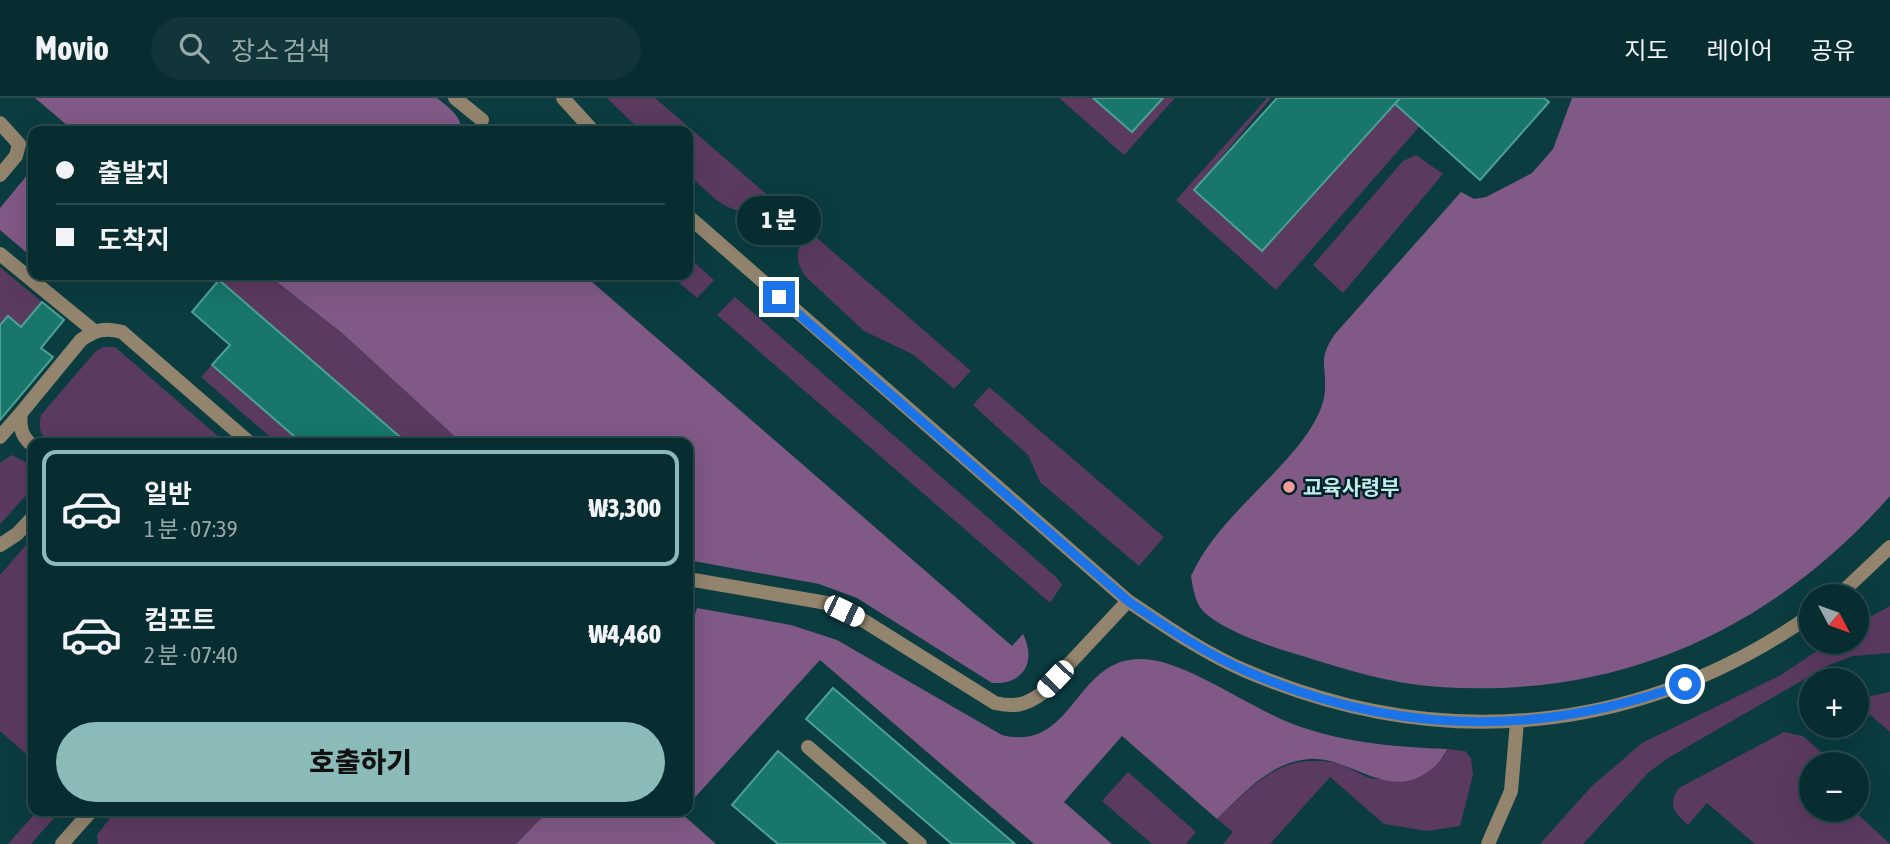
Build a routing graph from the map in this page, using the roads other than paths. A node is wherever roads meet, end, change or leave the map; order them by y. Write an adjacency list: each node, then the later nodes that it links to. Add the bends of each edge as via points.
1 (455, 98): 3 (street)
2 (563, 98): 5 (street)
3 (482, 120)
4 (0, 123): 6 (street, via 19,144 16,156)
5 (588, 126)
6 (0, 175)
7 (693, 220): 21 (street)
8 (0, 254): 9 (street)
9 (28, 277)
10 (32, 280): 11 (street)
11 (94, 331): 12 (street, via 81,340); 14 (street, via 109,328 122,332)
12 (21, 413): 13 (street); 15 (street, via 19,424)
13 (0, 437)
14 (244, 438)
15 (28, 442)
16 (28, 522): 17 (street)
17 (0, 545)
18 (1890, 547): 20 (street)
19 (693, 580): 21 (street, via 827,603 861,619 995,703 1010,706 1026,704 1041,694)
20 (1851, 584)
21 (1128, 601): 23 (street, via 1246,671 1317,696 1423,720)
22 (1799, 623): 23 (street, via 1766,646 1704,677 1645,698 1583,714)
23 (1517, 722): 28 (street, via 1511,791)
24 (808, 747): 27 (street)
25 (87, 816): 26 (street)
26 (64, 843)
27 (919, 844)
28 (1488, 844)

